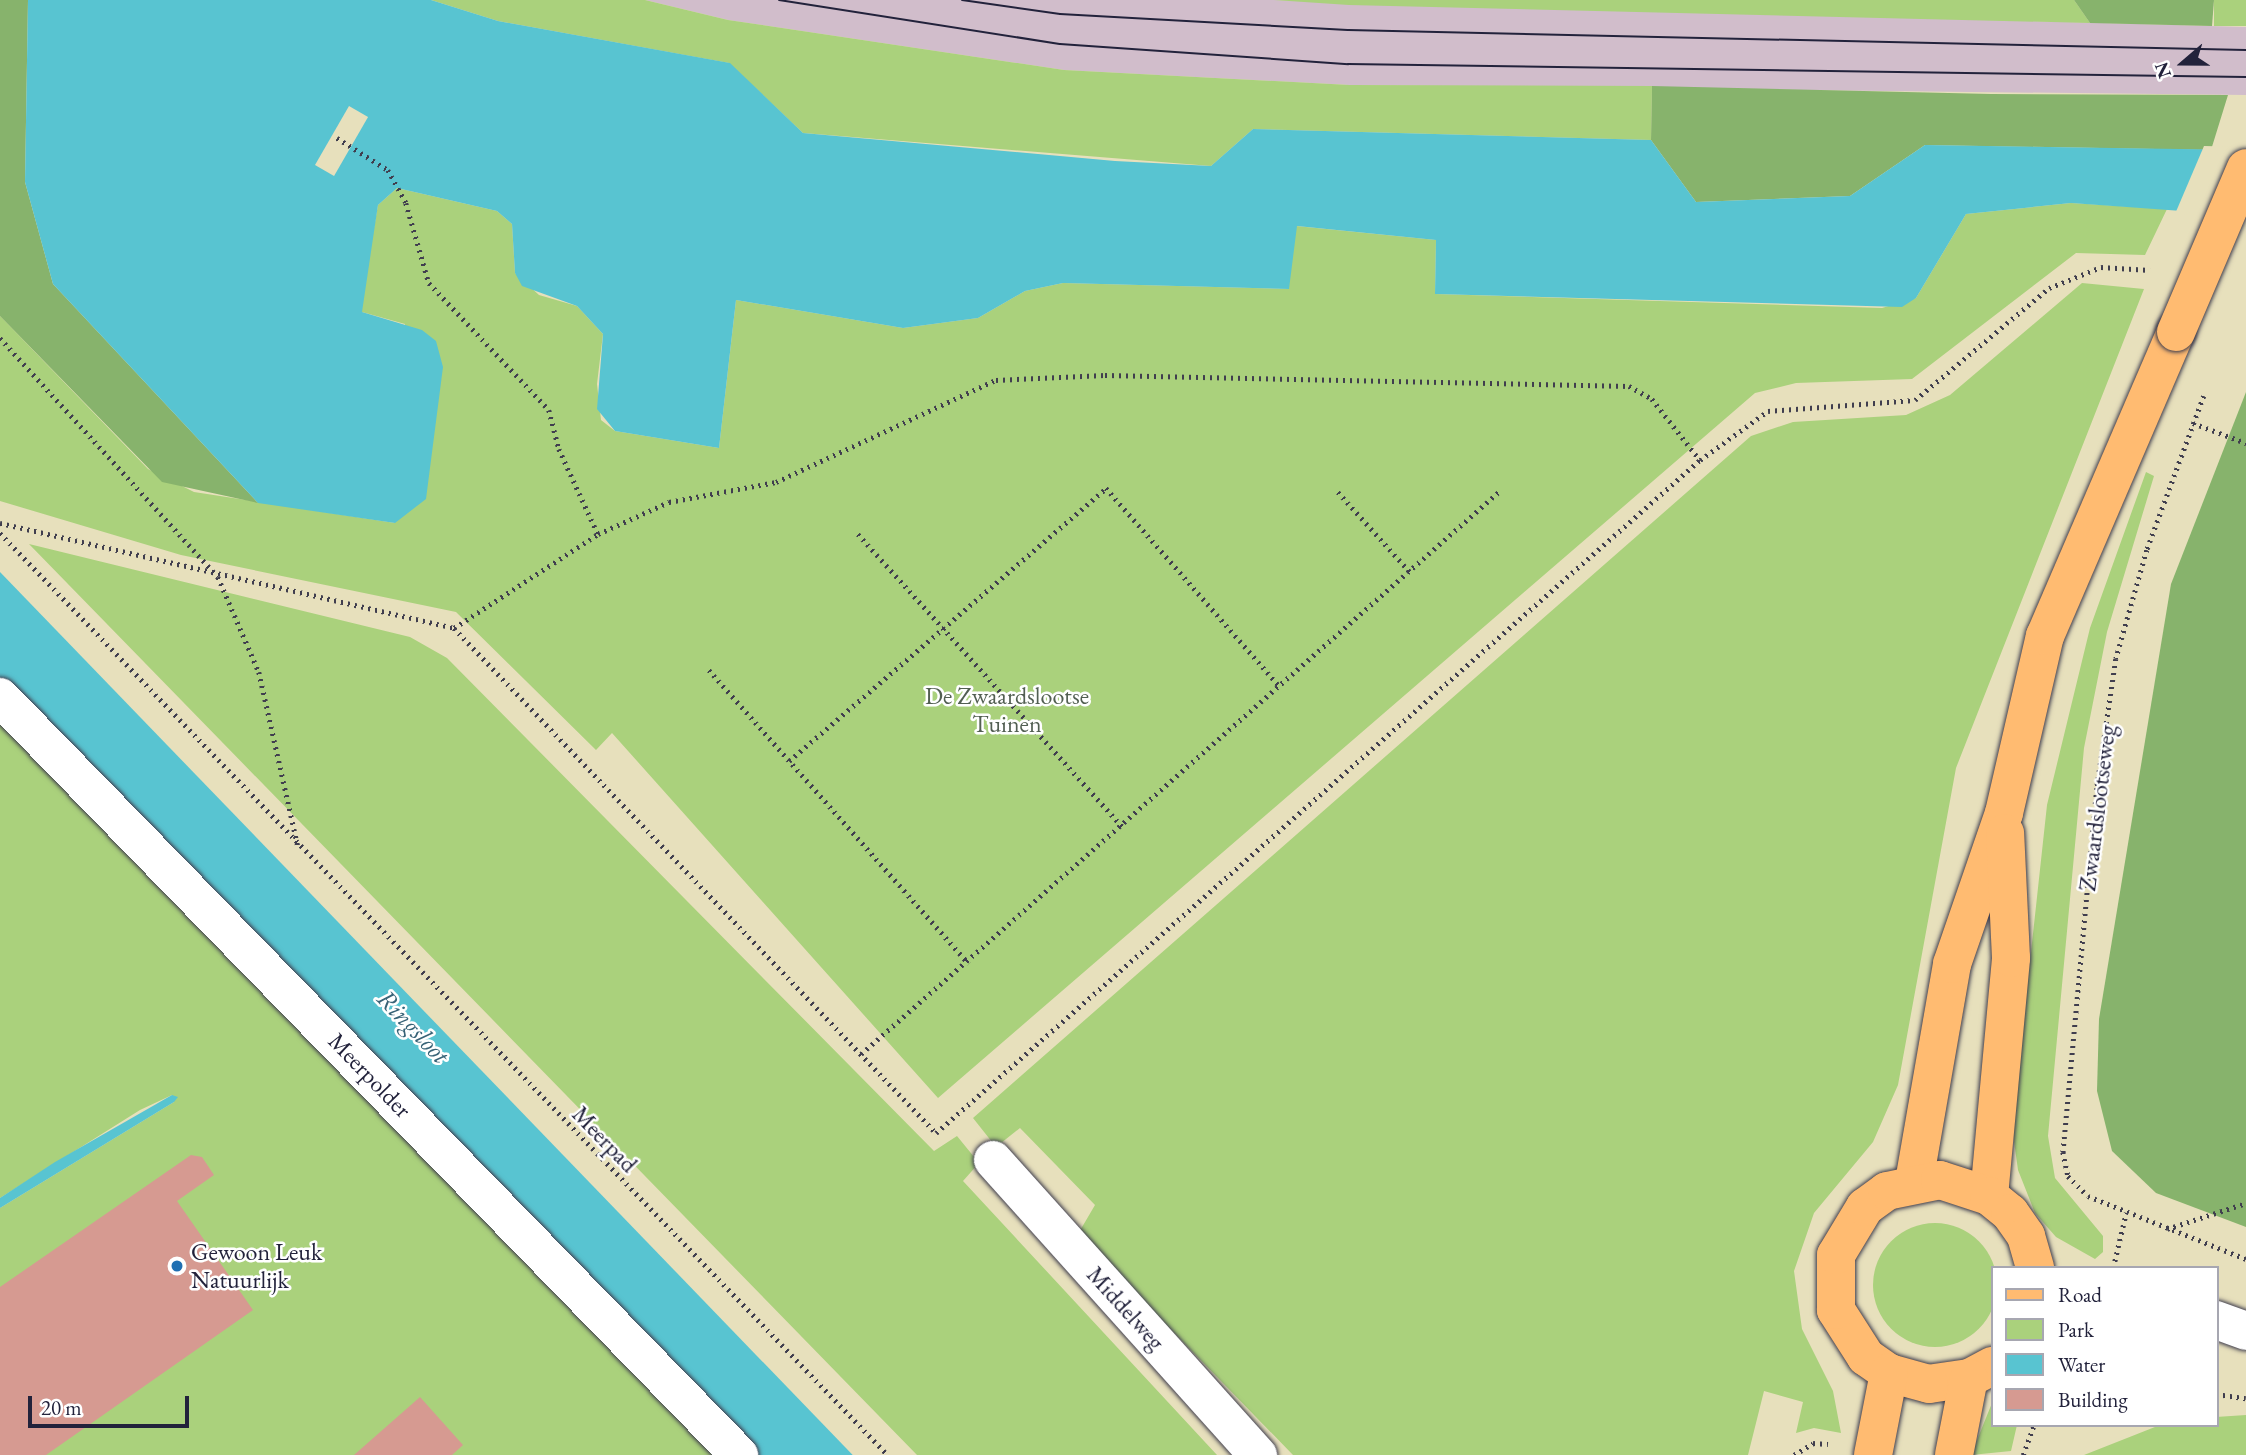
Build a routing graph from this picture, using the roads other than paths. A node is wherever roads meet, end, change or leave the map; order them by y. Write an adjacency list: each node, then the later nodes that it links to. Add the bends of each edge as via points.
1 (2246, 168): 3 (main road, bridge, via 2045,636)
2 (0, 697): 15 (street, Meerpolder)
3 (2004, 813): 5 (main road, via 1952,964); 6 (main road, via 2011,958)
4 (993, 1160): 16 (street, Middelweg)
5 (1913, 1182): 6 (main road, via 1952,1182); 13 (main road, via 1865,1207 1836,1255 1836,1310 1853,1342)
6 (1989, 1196): 7 (main road, via 2026,1236)
7 (2040, 1266)
8 (2218, 1321): 9 (street)
9 (2246, 1331)
10 (2246, 1339): 11 (street)
11 (2218, 1340)
12 (1981, 1372): 13 (main road, via 1929,1384); 17 (main road)
13 (1889, 1373): 14 (main road)
14 (1857, 1449)
15 (738, 1455)
16 (1258, 1455)
17 (1954, 1455)

